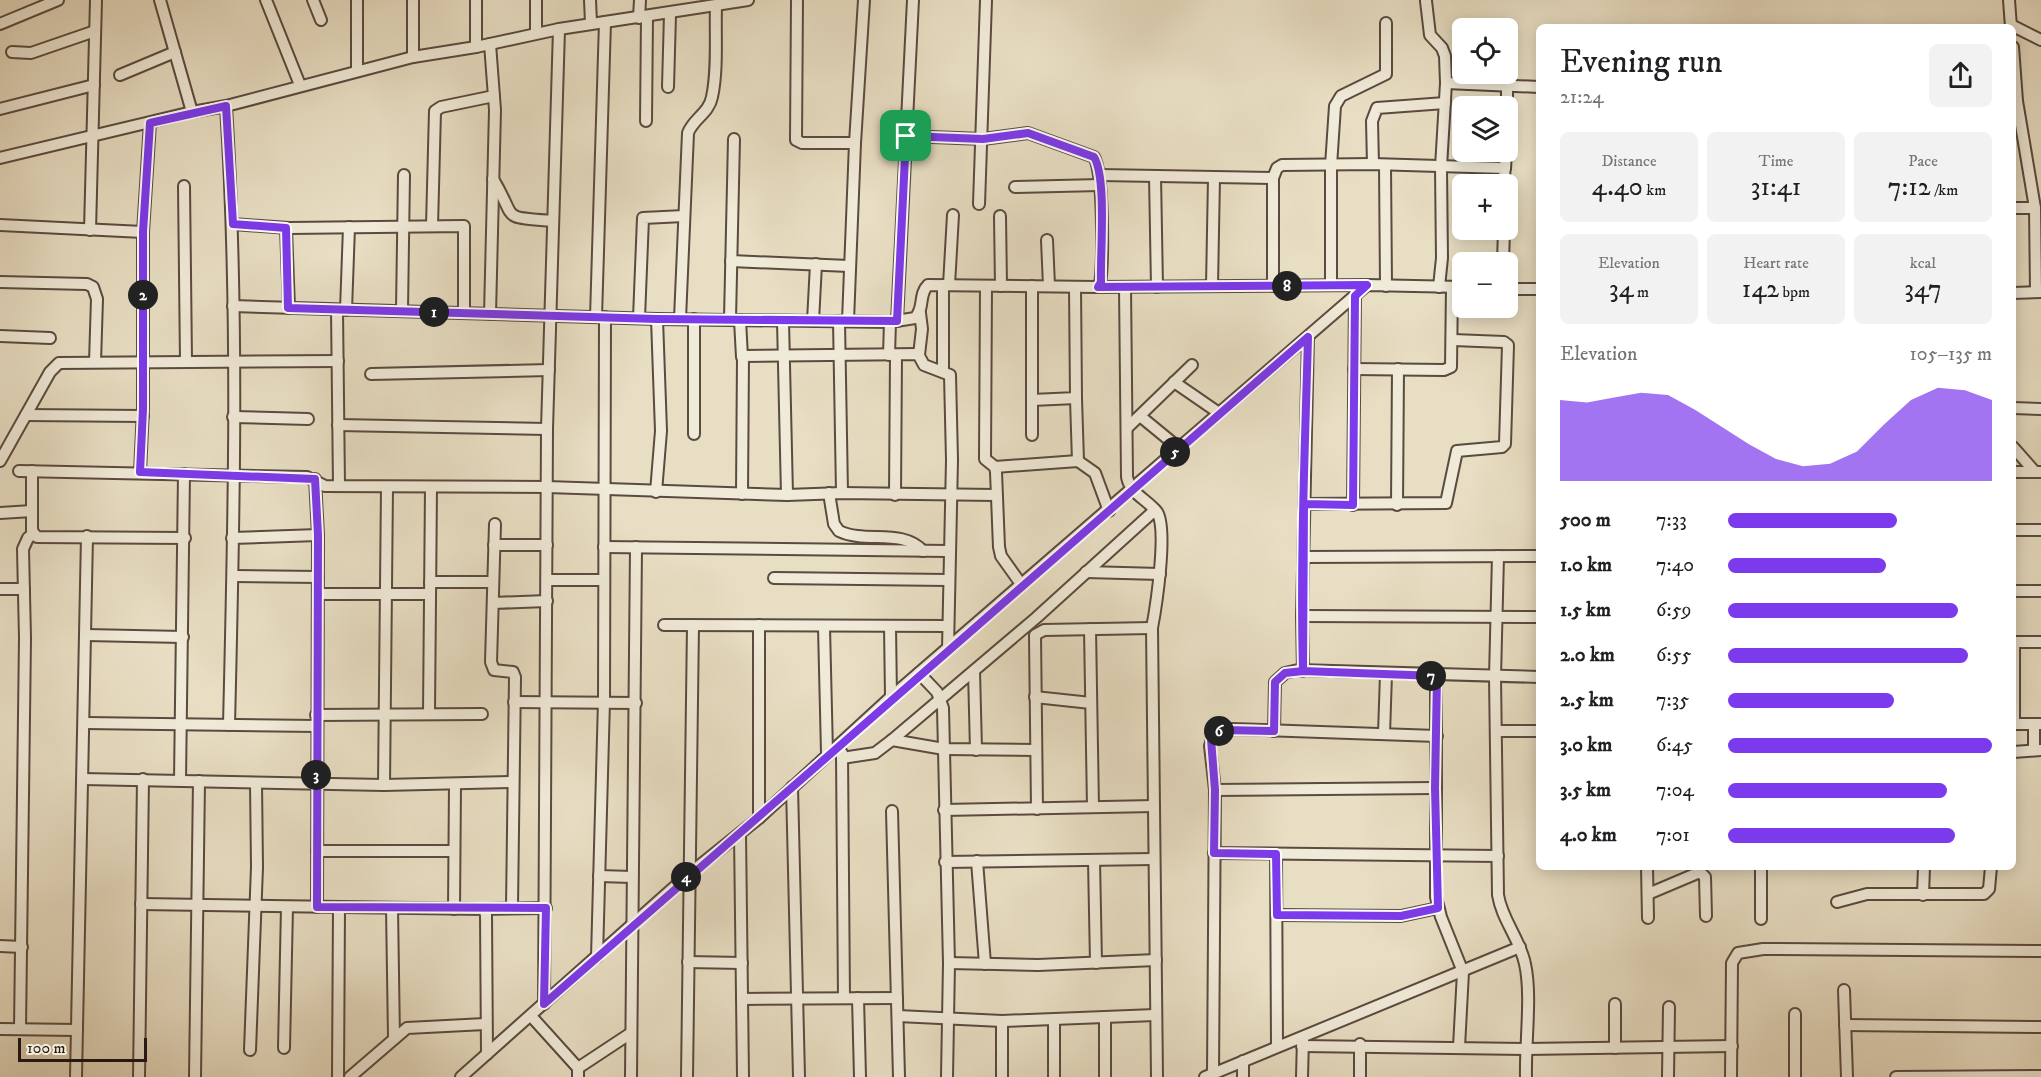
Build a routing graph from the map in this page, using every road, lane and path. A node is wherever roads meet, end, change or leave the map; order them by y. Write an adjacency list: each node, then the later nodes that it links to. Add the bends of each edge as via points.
1 (58, 0): 19 (street)
2 (96, 0): 32 (street)
3 (160, 0): 38 (street)
4 (266, 0): 44 (street)
5 (313, 0): 24 (street)
6 (357, 0): 40 (street)
7 (413, 0): 39 (street)
8 (476, 0): 36 (street)
9 (536, 0): 33 (street)
10 (590, 0): 28 (street)
11 (640, 0): 23 (street)
12 (748, 0): 21 (street)
13 (796, 0): 61 (street, via 796,140)
14 (864, 0): 61 (street)
15 (913, 0): 58 (street)
16 (986, 0): 60 (street)
17 (2009, 0): 29 (street)
18 (1426, 2): 42 (street, via 1430,35 1445,56)
19 (42, 3): 27 (street)
20 (698, 4): 21 (street); 22 (street)
21 (716, 6): 82 (street, via 712,98 688,133)
22 (670, 14): 23 (street); 46 (street)
23 (643, 18): 25 (street); 55 (street)
24 (321, 20)
25 (605, 22): 28 (street); 127 (street)
26 (1386, 23): 66 (street, via 1386,74 1337,99)
27 (0, 24)
28 (591, 24): 31 (street)
29 (2011, 24)
30 (2016, 28): 34 (street)
31 (559, 29): 33 (street); 84 (street)
32 (95, 31): 37 (street, via 31,53); 43 (street)
33 (536, 33): 35 (street)
34 (2041, 40)
35 (490, 44): 36 (street); 49 (street)
36 (476, 47): 39 (street)
37 (12, 52)
38 (175, 52): 41 (street); 54 (street)
39 (413, 57): 40 (street)
40 (357, 70): 44 (street)
41 (120, 75)
42 (1446, 83): 45 (street); 51 (street)
43 (94, 85): 53 (street); 57 (street)
44 (300, 85): 52 (street)
45 (1507, 85): 47 (street); 50 (street)
46 (668, 87)
47 (1536, 87)
48 (2016, 87): 80 (street)
49 (494, 96): 72 (street); 87 (street, via 441,106 435,111)
50 (1507, 96)
51 (1445, 103): 64 (street, via 1377,108 1372,121); 67 (street)
52 (226, 106): 54 (street); 85 (street)
53 (0, 109)
54 (192, 112): 56 (street)
55 (646, 121)
56 (150, 123): 57 (street); 92 (street)
57 (93, 135): 62 (street); 91 (street)
58 (906, 136): 60 (street); 137 (street)
59 (734, 139): 94 (street)
60 (983, 139): 75 (street, via 1028,133 1094,157); 78 (street)
61 (855, 143): 96 (street)
62 (0, 158)
63 (1505, 162): 68 (street)
64 (1373, 164): 65 (street); 66 (street)
65 (1385, 165): 67 (street); 107 (street)
66 (1331, 166): 74 (street, via 1282,165); 99 (street)
67 (1442, 167): 68 (street); 112 (street)
68 (1505, 169): 69 (street)
69 (1505, 174)
70 (404, 175): 88 (street)
71 (1155, 176): 73 (street); 75 (street); 111 (street)
72 (493, 178): 84 (street, via 510,215); 125 (street)
73 (1214, 178): 74 (street); 105 (street)
74 (1273, 178): 106 (street)
75 (1100, 180): 77 (street); 109 (street)
76 (184, 186): 148 (street)
77 (1015, 187)
78 (980, 204)
79 (2016, 208): 80 (street)
80 (2035, 208): 116 (street)
81 (953, 215): 98 (street)
82 (684, 216): 128 (street, via 643,218); 131 (street)
83 (1000, 216): 102 (street)
84 (553, 221): 126 (street)
85 (233, 224): 90 (street); 119 (street)
86 (0, 225): 91 (street)
87 (432, 225): 88 (street); 123 (street, via 465,228)
88 (403, 226): 89 (street); 122 (street)
89 (349, 227): 90 (street); 121 (street)
90 (286, 228): 120 (street)
91 (90, 230): 92 (street)
92 (143, 232): 147 (street)
93 (1047, 240): 104 (street)
94 (731, 261): 95 (street); 133 (street)
95 (816, 264): 96 (street); 135 (street)
96 (849, 266): 136 (street)
97 (0, 282): 151 (street, via 93,287 97,299)
98 (946, 285): 101 (street); 124 (street, via 928,285 924,289); 156 (street)
99 (1331, 285): 100 (street); 106 (street)
100 (1367, 285): 107 (street); 118 (street)
101 (986, 286): 102 (street); 178 (street, via 985,459)
102 (1001, 286): 103 (street)
103 (1032, 286): 104 (street); 160 (street)
104 (1049, 286): 108 (street)
105 (1212, 286): 106 (street); 111 (street)
106 (1273, 286)
107 (1386, 286): 112 (street)
108 (1075, 287): 109 (street); 159 (street)
109 (1098, 287): 110 (street)
110 (1125, 287): 111 (street); 170 (street)
111 (1157, 287)
112 (1439, 287): 113 (street)
113 (1452, 287)
114 (1518, 289): 115 (street)
115 (1536, 289)
116 (2038, 292): 117 (street)
117 (2016, 293)
118 (1355, 296): 139 (street); 153 (street)
119 (233, 306): 120 (street); 149 (street)
120 (288, 308): 121 (street)
121 (342, 310): 122 (street); 150 (street)
122 (402, 310): 123 (street)
123 (464, 313): 125 (street)
124 (920, 313): 137 (street, via 912,320); 144 (street)
125 (490, 314): 126 (street)
126 (550, 315): 127 (street); 155 (street)
127 (600, 317): 128 (street); 192 (street)
128 (639, 318): 130 (street)
129 (1455, 318): 141 (street)
130 (657, 319): 131 (street); 193 (street, via 661,431)
131 (680, 319): 132 (street)
132 (694, 319): 133 (street); 172 (street)
133 (735, 319): 134 (street); 146 (street)
134 (783, 321): 135 (street); 145 (street)
135 (813, 321): 136 (street)
136 (844, 321): 137 (street); 142 (street)
137 (893, 322): 143 (street)
138 (0, 336): 140 (street)
139 (1308, 337): 163 (street); 201 (street)
140 (50, 338)
141 (1453, 340): 154 (street, via 1449,369); 203 (street, via 1508,345 1505,444 1457,451 1446,503)
142 (841, 355): 143 (street); 145 (street); 194 (street)
143 (893, 355): 144 (street); 198 (street)
144 (919, 355): 156 (street, via 924,366)
145 (783, 356): 146 (street); 197 (street)
146 (742, 357): 196 (street)
147 (143, 361): 148 (street); 151 (street); 165 (street)
148 (186, 361): 149 (street)
149 (233, 361): 150 (street); 167 (street)
150 (338, 361): 169 (street)
151 (95, 362): 164 (street, via 55,366)
152 (1192, 365): 158 (street)
153 (1353, 369): 154 (street); 202 (street)
154 (1398, 369): 203 (street)
155 (549, 370): 157 (street); 171 (street)
156 (943, 371): 199 (street, via 952,378)
157 (371, 374)
158 (1174, 382): 163 (street); 166 (street)
159 (1076, 399): 160 (street); 177 (street)
160 (1032, 400): 173 (street)
161 (2016, 408): 162 (street)
162 (2041, 409)
163 (1219, 414): 174 (street)
164 (26, 416): 165 (street); 176 (street)
165 (143, 416): 181 (street)
166 (1140, 416): 170 (street); 174 (street)
167 (233, 417): 168 (street); 185 (street)
168 (308, 419)
169 (338, 425): 171 (street); 187 (street)
170 (1127, 428): 191 (street, via 1127,477)
171 (547, 429): 190 (street)
172 (694, 434)
173 (1032, 435)
174 (1179, 448): 191 (street)
175 (2016, 450): 183 (street)
176 (2, 455)
177 (1077, 461): 178 (street); 206 (street, via 1095,473)
178 (995, 466): 200 (street)
179 (19, 471): 180 (street)
180 (32, 471): 181 (street); 205 (street)
181 (140, 472): 184 (street)
182 (2016, 472): 183 (street)
183 (2038, 472)
184 (184, 474): 185 (street); 214 (street)
185 (232, 476): 186 (street); 215 (street)
186 (315, 479): 187 (street, via 321,485); 212 (street)
187 (339, 486): 188 (street)
188 (387, 487): 189 (street); 241 (street)
189 (431, 487): 190 (street); 233 (street)
190 (547, 487): 192 (street); 217 (street)
191 (1132, 489): 204 (street); 206 (street)
192 (603, 490): 193 (street); 218 (street)
193 (656, 492): 196 (street)
194 (842, 492): 195 (street); 198 (street)
195 (829, 493): 197 (street); 220 (street, via 834,524 839,531 860,538 905,539)
196 (742, 494): 197 (street)
197 (787, 495)
198 (896, 495): 199 (street)
199 (951, 495): 200 (street); 221 (street)
200 (995, 495): 235 (street, via 999,547)
201 (1304, 504): 202 (street); 224 (street)
202 (1353, 505): 203 (street)
203 (1397, 505)
204 (1155, 510): 225 (street); 226 (street, via 1160,519)
205 (32, 511): 207 (street); 211 (street)
206 (1109, 511): 235 (street)
207 (0, 513)
208 (495, 524): 216 (street)
209 (2016, 530): 210 (street)
210 (2041, 530)
211 (33, 534): 213 (street, via 40,538); 237 (street, via 23,549)
212 (318, 535): 215 (street); 228 (street)
213 (87, 537): 214 (street); 256 (street)
214 (185, 538): 257 (street)
215 (232, 538): 227 (street)
216 (494, 544): 217 (street); 234 (street)
217 (547, 545): 230 (street)
218 (603, 547): 219 (street); 231 (street)
219 (636, 547): 220 (street); 274 (street)
220 (923, 551): 221 (street)
221 (948, 551): 232 (street)
222 (1498, 556): 223 (street); 224 (street); 246 (street)
223 (1536, 556)
224 (1304, 557): 245 (street)
225 (1086, 572): 226 (street); 261 (street)
226 (1160, 574): 254 (street)
227 (233, 576): 228 (street); 284 (street)
228 (318, 577): 240 (street)
229 (774, 578): 232 (street)
230 (548, 580): 231 (street); 243 (street)
231 (604, 580): 271 (street)
232 (948, 580): 252 (street)
233 (430, 582): 234 (street); 242 (street)
234 (493, 582): 244 (street)
235 (1021, 584): 260 (street)
236 (0, 589): 237 (street)
237 (24, 589): 356 (street)
238 (2016, 591): 239 (street)
239 (2041, 591)
240 (318, 594): 241 (street); 279 (street)
241 (385, 594): 242 (street); 276 (street)
242 (430, 594): 277 (street)
243 (548, 602): 244 (street); 273 (street)
244 (493, 603): 272 (street, via 492,667 515,674)
245 (1302, 616): 246 (street); 262 (street)
246 (1496, 617): 247 (street); 266 (street)
247 (1536, 617)
248 (664, 625): 249 (street)
249 (693, 625): 250 (street); 332 (street)
250 (759, 625): 253 (street); 316 (street)
251 (890, 626): 252 (street); 253 (street); 268 (street)
252 (948, 626): 260 (street)
253 (824, 627): 297 (street)
254 (1152, 628): 255 (street); 311 (street)
255 (1090, 629): 269 (street, via 1044,630 1035,635); 275 (street)
256 (86, 635): 257 (street); 280 (street)
257 (183, 637): 281 (street)
258 (2016, 642): 259 (street)
259 (2041, 642)
260 (948, 649): 263 (street)
261 (974, 671): 270 (street); 293 (street)
262 (1303, 671): 264 (street); 286 (street, via 1285,673 1275,682)
263 (919, 673): 268 (street); 270 (street)
264 (1386, 674): 265 (street); 288 (street)
265 (1437, 676): 266 (street); 289 (street)
266 (1495, 677): 267 (street); 287 (street)
267 (1536, 677)
268 (891, 697): 290 (street)
269 (1035, 697): 275 (street); 294 (street)
270 (941, 700): 291 (street); 292 (street)
271 (604, 701): 273 (street); 274 (street); 333 (street)
272 (514, 702): 273 (street); 304 (street)
273 (547, 702): 346 (street)
274 (636, 703): 334 (street)
275 (1091, 703): 312 (street)
276 (385, 713): 277 (street); 279 (street); 306 (street)
277 (429, 713): 278 (street)
278 (482, 714)
279 (316, 720): 284 (street); 303 (street)
280 (85, 723): 281 (street); 299 (street)
281 (182, 724): 284 (street); 301 (street)
282 (2016, 724): 283 (street)
283 (2037, 724): 295 (street)
284 (229, 725)
285 (1536, 730): 287 (street)
286 (1274, 731): 288 (street); 310 (street, via 1232,729 1214,733 1210,746)
287 (1496, 731): 323 (street)
288 (1384, 734): 289 (street)
289 (1437, 736): 309 (street)
290 (842, 740): 297 (street); 298 (street)
291 (892, 740): 292 (street); 298 (street, via 875,753)
292 (944, 749): 293 (street); 314 (street)
293 (976, 750): 294 (street)
294 (1035, 750): 313 (street)
295 (2038, 750): 296 (street)
296 (2016, 752)
297 (827, 753): 308 (street)
298 (842, 758): 369 (street)
299 (83, 779): 300 (street); 389 (street)
300 (143, 779): 301 (street); 338 (street)
301 (180, 780): 302 (street)
302 (199, 780): 305 (street); 339 (street)
303 (316, 782): 305 (street); 306 (street); 319 (street)
304 (513, 782): 307 (street); 344 (street)
305 (256, 783): 340 (street)
306 (384, 784): 307 (street)
307 (455, 784): 318 (street)
308 (792, 787): 316 (street); 368 (street)
309 (1435, 788): 310 (street); 321 (street)
310 (1215, 790): 320 (street)
311 (1154, 806): 312 (street); 324 (street)
312 (1093, 807): 313 (street)
313 (1037, 808): 314 (street)
314 (944, 810): 327 (street)
315 (892, 811): 371 (street)
316 (759, 818): 317 (street)
317 (740, 834): 332 (street); 362 (street)
318 (454, 851): 319 (street); 348 (street)
319 (317, 852): 342 (street)
320 (1214, 853): 322 (street); 405 (street)
321 (1435, 853): 322 (street); 323 (street); 347 (street)
322 (1276, 854): 350 (street)
323 (1498, 856): 357 (street, via 1500,905)
324 (1153, 859): 325 (street); 360 (street)
325 (1094, 860): 326 (street); 364 (street)
326 (977, 861): 327 (street); 365 (street)
327 (945, 862): 363 (street)
328 (1647, 870): 335 (street)
329 (1761, 870): 353 (street)
330 (1924, 870): 336 (street)
331 (1991, 870): 336 (street, via 1989,889 1984,894)
332 (689, 874): 354 (street); 361 (street)
333 (599, 876): 334 (street); 359 (street)
334 (632, 877): 354 (street)
335 (1648, 894): 351 (street, via 1700,872 1705,877); 352 (street)
336 (1923, 895): 337 (street, via 1867,894)
337 (1837, 902)
338 (141, 904): 339 (street); 409 (street)
339 (198, 905): 340 (street); 410 (street)
340 (254, 906): 341 (street); 401 (street)
341 (286, 907): 342 (street); 398 (street)
342 (317, 907): 343 (street)
343 (339, 907): 345 (street); 411 (street)
344 (512, 907): 346 (street); 349 (street)
345 (392, 908): 348 (street); 391 (street)
346 (546, 908): 373 (street)
347 (1438, 908): 350 (street, via 1401,916); 366 (street)
348 (454, 909): 349 (street)
349 (484, 909): 384 (street)
350 (1277, 915): 394 (street)
351 (1706, 916)
352 (1648, 918)
353 (1761, 919)
354 (631, 927): 359 (street); 390 (street)
355 (0, 946): 356 (street)
356 (22, 947): 388 (street)
357 (1520, 947): 366 (street); 399 (street, via 1527,977)
358 (2041, 951): 395 (street, via 1738,952 1732,963)
359 (597, 957): 373 (street)
360 (1156, 960): 364 (street); 377 (street)
361 (688, 962): 362 (street); 414 (street)
362 (742, 963): 372 (street)
363 (949, 963): 365 (street); 380 (street)
364 (1096, 963): 365 (street)
365 (985, 964)
366 (1463, 972): 392 (street); 396 (street)
367 (1844, 990): 385 (street)
368 (798, 998): 369 (street); 372 (street); 416 (street)
369 (844, 998): 370 (street)
370 (858, 998): 371 (street); 417 (street)
371 (897, 998): 379 (street)
372 (742, 999): 415 (street)
373 (544, 1004): 378 (street)
374 (1615, 1004): 400 (street)
375 (1670, 1007): 397 (street)
376 (1795, 1014): 430 (street)
377 (1155, 1015): 381 (street); 423 (street)
378 (531, 1016): 402 (street); 404 (street)
379 (898, 1016): 380 (street); 418 (street)
380 (948, 1018): 383 (street); 419 (street)
381 (1105, 1018): 382 (street); 422 (street)
382 (1054, 1020): 383 (street); 421 (street)
383 (1002, 1021): 420 (street)
384 (485, 1024): 391 (street, via 416,1025); 402 (street)
385 (1845, 1025): 386 (street); 431 (street)
386 (2041, 1027)
387 (0, 1029): 388 (street)
388 (20, 1029): 389 (street)
389 (76, 1030): 408 (street)
390 (631, 1033): 404 (street); 413 (street)
391 (394, 1038): 412 (street)
392 (1302, 1042): 393 (street); 394 (street); 425 (street)
393 (1360, 1044): 396 (street); 426 (street)
394 (1277, 1046): 403 (street)
395 (1732, 1046): 397 (street); 429 (street)
396 (1459, 1047): 399 (street)
397 (1668, 1047): 400 (street); 428 (street)
398 (284, 1048)
399 (1526, 1048): 400 (street); 427 (street)
400 (1615, 1048)
401 (250, 1050)
402 (487, 1054): 406 (street)
403 (1243, 1061): 405 (street); 424 (street)
404 (578, 1072)
405 (1209, 1075)
406 (462, 1076)
407 (2041, 1076): 432 (street)
408 (76, 1077)
409 (139, 1077)
410 (195, 1077)
411 (338, 1077)
412 (350, 1077)
413 (631, 1077)
414 (687, 1077)
415 (743, 1077)
416 (799, 1077)
417 (860, 1077)
418 (899, 1077)
419 (947, 1077)
420 (1002, 1077)
421 (1054, 1077)
422 (1105, 1077)
423 (1157, 1077)
424 (1243, 1077)
425 (1302, 1077)
426 (1360, 1077)
427 (1526, 1077)
428 (1668, 1077)
429 (1731, 1077)
430 (1795, 1077)
431 (1847, 1077)
432 (1896, 1077)

